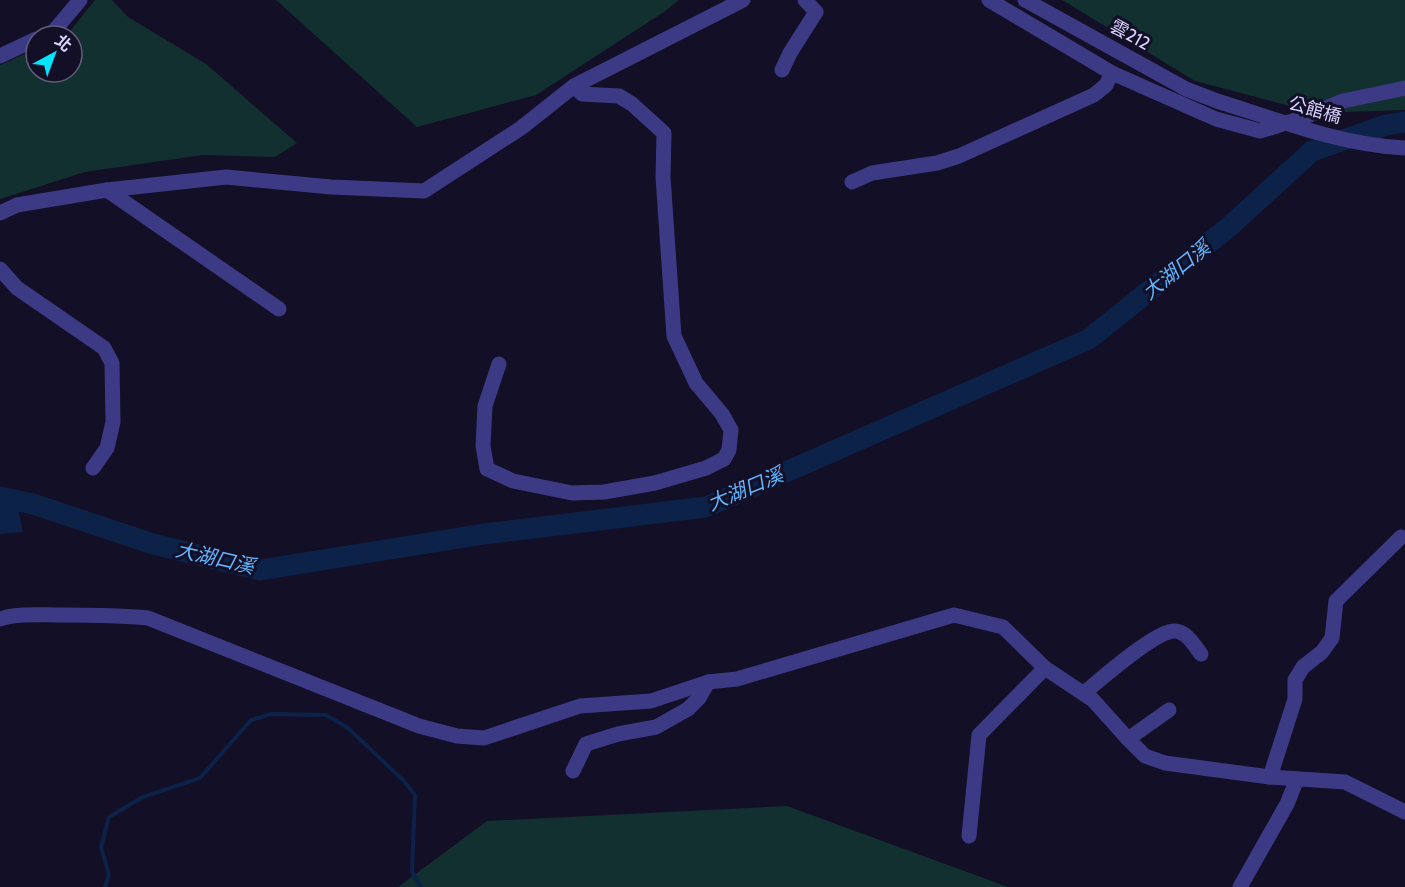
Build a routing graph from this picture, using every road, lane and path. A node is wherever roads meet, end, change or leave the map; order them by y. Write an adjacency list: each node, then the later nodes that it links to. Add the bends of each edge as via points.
1 (80, 0): 6 (street)
2 (743, 0): 11 (street)
3 (805, 0): 9 (street, via 816,12)
4 (989, 0): 10 (street)
5 (1025, 0): 13 (street, 雲212 / 雲212, via 1186,89)
6 (60, 24)
7 (24, 45): 8 (street)
8 (0, 56)
9 (782, 70)
10 (1112, 73): 12 (street, via 1216,119 1260,131 1343,101); 15 (street, via 1094,95 959,156 937,164 872,173)
11 (574, 86): 16 (street, via 521,128 424,191 226,177); 20 (street, via 582,94 619,96 663,133 674,336 696,383 731,430 729,450 724,459 706,468 604,492 572,494 513,481 487,469 483,446 485,406)
12 (1405, 88)
13 (1217, 101): 14 (street, 公館橋 / 雲212, bridge, via 1330,136)
14 (1405, 148)
15 (852, 182)
16 (107, 190): 17 (street, via 17,205); 19 (street)
17 (0, 213)
18 (0, 269): 21 (street, via 17,288 104,348 112,363 113,422 106,448)
19 (279, 309)
20 (499, 364)
21 (93, 468)
22 (1401, 537): 31 (street, via 1336,601 1332,638 1295,680 1295,699)
23 (0, 619): 26 (street, via 39,615 148,618 419,726 457,736 484,738 580,706 651,701)
24 (1201, 654): 27 (street, via 1186,635 1174,631 1155,638)
25 (1045, 668): 26 (street, via 1003,627 954,615 737,679); 27 (street); 34 (street, via 979,735)
26 (708, 682): 30 (street, via 688,709 656,728 586,744)
27 (1083, 693): 29 (street)
28 (1169, 710): 29 (street)
29 (1128, 739): 31 (street, via 1145,756 1165,763)
30 (573, 771)
31 (1270, 777): 32 (street)
32 (1297, 779): 33 (street, via 1345,782); 35 (street)
33 (1405, 812)
34 (969, 836)
35 (1240, 887)

